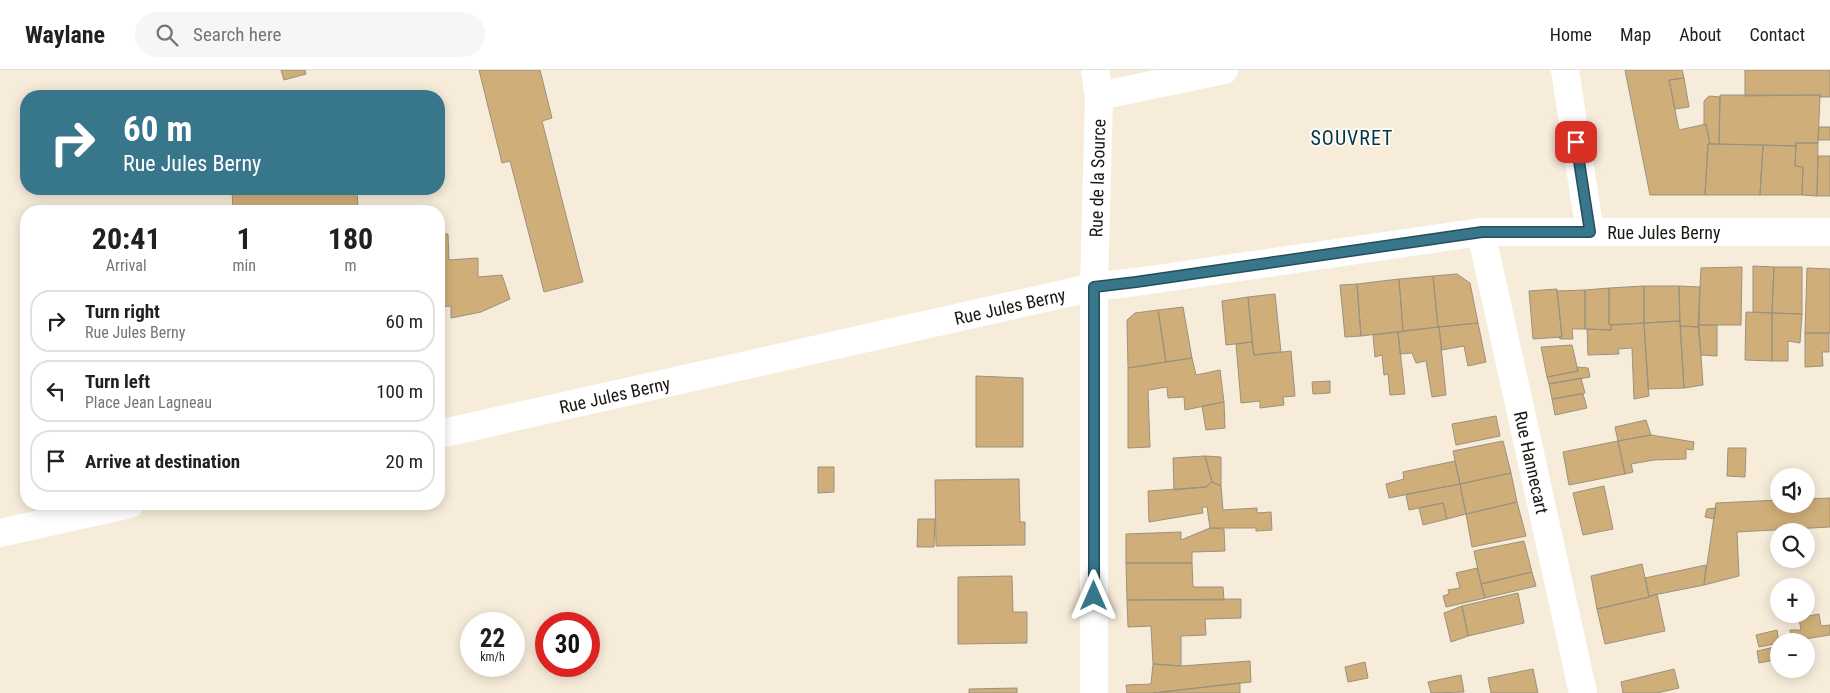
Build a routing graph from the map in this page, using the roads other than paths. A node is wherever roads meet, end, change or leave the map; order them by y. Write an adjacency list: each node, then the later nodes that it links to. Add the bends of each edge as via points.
1 (1224, 70): 3 (main road)
2 (1565, 70): 5 (main road)
3 (1097, 83): 7 (main road, Rue de la Source)
4 (1482, 232): 5 (main road, Rue Jules Berny); 7 (main road, Rue Jules Berny); 12 (main road, Rue Hannecart)
5 (1590, 232): 6 (main road, Rue Jules Berny)
6 (1830, 232)
7 (1094, 287): 8 (main road, Rue Jules Berny); 11 (main road, Rue de la Source)
8 (445, 433)
9 (103, 510): 10 (main road)
10 (0, 533)
11 (1094, 693)
12 (1583, 693)

